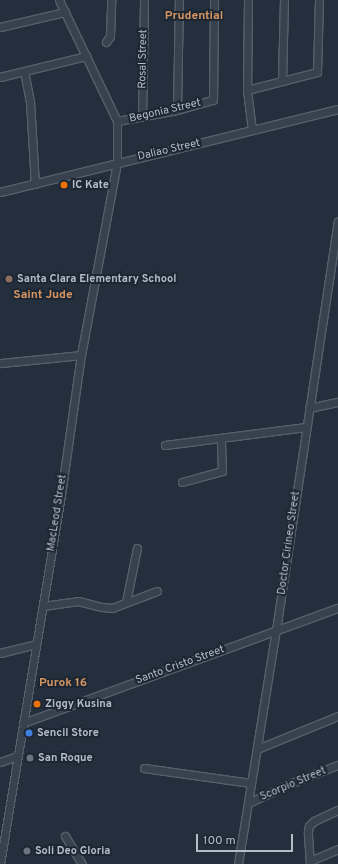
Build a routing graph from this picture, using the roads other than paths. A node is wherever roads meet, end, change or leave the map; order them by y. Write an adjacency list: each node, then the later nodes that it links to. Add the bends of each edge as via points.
1 (59, 0): 9 (street)
2 (111, 0): 11 (street, via 110,36)
3 (144, 0): 19 (street, Rosal Street)
4 (179, 0): 18 (street)
5 (214, 0): 18 (street, Begonia Street, via 213,100)
6 (248, 0): 16 (street)
7 (284, 0): 15 (street)
8 (319, 0): 15 (street, via 317,72)
9 (64, 12): 10 (street); 12 (street)
10 (0, 27)
11 (106, 42)
12 (86, 56): 13 (street); 20 (street)
13 (24, 71): 14 (street); 23 (street, via 30,101)
14 (0, 77)
15 (282, 81): 16 (street)
16 (247, 90): 21 (street)
17 (338, 109): 21 (street, Daliao Street)
18 (178, 110): 19 (street, Begonia Street)
19 (142, 117): 20 (street, Begonia Street)
20 (117, 121): 22 (street, MacLeod Street)
21 (252, 130): 22 (street, Daliao Street)
22 (117, 163): 23 (street, Daliao Street); 27 (street, MacLeod Street)
23 (35, 184): 24 (street, Daliao Street)
24 (0, 192)
25 (338, 222): 26 (street, Doctor Cirineo Street)
26 (335, 263): 30 (street, Doctor Cirineo Street)
27 (81, 355): 28 (street); 38 (street, MacLeod Street)
28 (0, 363)
29 (338, 402): 30 (street)
30 (309, 408): 31 (street, Doctor Cirineo Street)
31 (306, 427): 32 (street); 40 (street, Doctor Cirineo Street)
32 (221, 438): 33 (street); 34 (street, via 222,471)
33 (165, 445)
34 (182, 482)
35 (137, 548): 37 (street)
36 (158, 591): 37 (street)
37 (126, 602): 38 (street, via 108,608 78,601)
38 (42, 606): 41 (street, MacLeod Street)
39 (338, 608): 40 (street, Santo Cristo Street)
40 (276, 630): 44 (street, Santo Cristo Street); 45 (street, Doctor Cirineo Street)
41 (36, 644): 42 (street); 44 (street, MacLeod Street)
42 (0, 653)
43 (338, 716): 45 (street)
44 (23, 722): 46 (street, MacLeod Street)
45 (257, 749): 50 (street, Doctor Cirineo Street)
46 (17, 756): 47 (street); 53 (street, MacLeod Street)
47 (0, 762)
48 (338, 765): 51 (street, Scorpio Street)
49 (144, 768): 50 (street)
50 (251, 782): 51 (street, Doctor Cirineo Street)
51 (248, 803): 59 (street, Doctor Cirineo Street)
52 (338, 810): 56 (street, via 309,826)
53 (3, 833): 57 (street, MacLeod Street)
54 (65, 836): 58 (street)
55 (338, 849): 56 (street)
56 (310, 862)
57 (0, 864)
58 (82, 864)
59 (238, 864)

